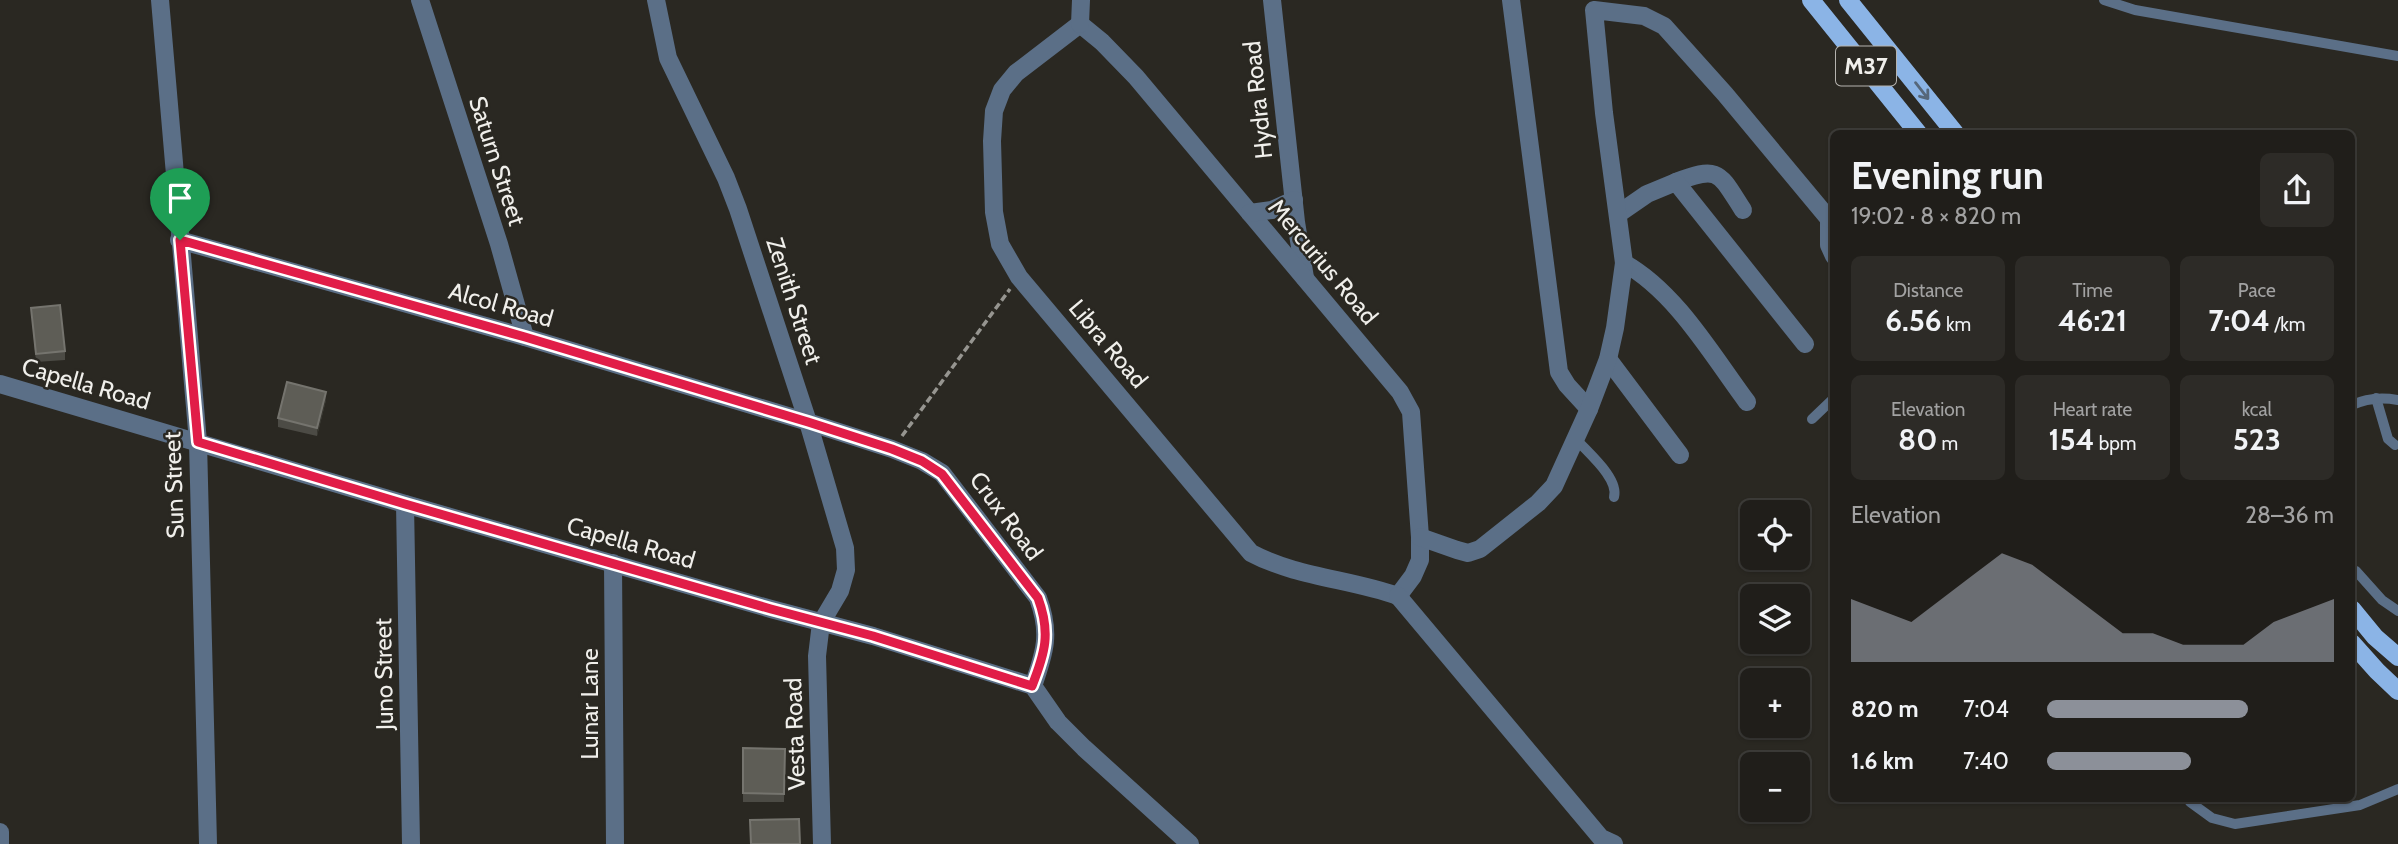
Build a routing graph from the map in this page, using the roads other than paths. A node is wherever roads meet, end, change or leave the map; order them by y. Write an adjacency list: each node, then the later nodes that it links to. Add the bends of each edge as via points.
1 (160, 0): 23 (street, Sun Street)
2 (420, 0): 26 (street, Saturn Street)
3 (656, 0): 37 (street, Zenith Street, via 668,58 738,209)
4 (1081, 0): 11 (street)
5 (1272, 0): 18 (street, Hydra Road)
6 (1511, 0): 35 (street, via 1559,372)
7 (1848, 0): 12 (main road, M37)
8 (2104, 0): 13 (lane, via 2135,10)
9 (1818, 2): 14 (main road, M37)
10 (1592, 5): 21 (street); 22 (street, via 1644,16 1664,26)
11 (1080, 24): 20 (street, Mercurius Road, via 1136,77); 47 (street, Libra Road, via 1016,73 1002,90 994,111 995,212 1000,244 1019,276 1251,553 1287,569)
12 (1883, 41): 14 (main road); 16 (main road, M37, one-way to 16)
13 (2398, 56)
14 (1862, 61): 15 (main road, M37)
15 (1916, 130)
16 (1953, 130)
17 (1676, 183): 19 (street, via 1713,173 1722,178); 21 (street, via 1647,194); 27 (street)
18 (1294, 200): 20 (street, via 1272,211); 25 (street, Hydra Road)
19 (1743, 209)
20 (1250, 213): 25 (street, Mercurius Road)
21 (1618, 214): 24 (street)
22 (1830, 219)
23 (180, 240): 26 (street, Alcol Road); 39 (street, Sun Street)
24 (1624, 262): 28 (street); 32 (street, via 1665,294)
25 (1305, 278): 44 (street, Mercurius Road, via 1400,392 1411,412)
26 (525, 337): 37 (street, Alcol Road)
27 (1805, 344)
28 (1608, 359): 35 (street); 41 (street)
29 (0, 384): 39 (street, Capella Road)
30 (2376, 398): 31 (lane); 34 (lane); 40 (lane, via 2388,439)
31 (2398, 400)
32 (1747, 402)
33 (1830, 402): 36 (lane)
34 (2355, 404)
35 (1589, 409): 38 (street)
36 (1812, 419)
37 (808, 422): 50 (street, Zenith Street, via 845,548 846,570 840,591); 56 (street, Crux Road, via 892,449 942,474 1038,598 1046,633 1044,657)
38 (1574, 438): 42 (lane, via 1612,480); 44 (street, via 1554,486 1480,550 1468,553)
39 (198, 442): 43 (street, Capella Road); 64 (street, Sun Street)
40 (2395, 445)
41 (1679, 455)
42 (1614, 497)
43 (405, 504): 45 (street, Capella Road); 65 (street, Juno Street)
44 (1420, 537): 47 (street, Mercurius Road, via 1420,560)
45 (613, 563): 50 (street, Capella Road); 66 (street, Lunar Lane)
46 (2356, 571): 48 (lane)
47 (1398, 596): 62 (street)
48 (2398, 611)
49 (2355, 616): 51 (main road)
50 (821, 623): 56 (street, Capella Road); 67 (street, Vesta Road, via 817,693)
51 (2375, 637): 52 (main road); 54 (main road)
52 (2398, 644)
53 (2355, 646): 55 (main road)
54 (2398, 657)
55 (2377, 671): 57 (main road); 58 (main road)
56 (1032, 686): 68 (street, via 1084,748)
57 (2398, 691)
58 (2398, 703)
59 (2398, 789): 60 (lane, via 2351,807 2235,824 2212,818)
60 (2190, 802)
61 (0, 832): 63 (street)
62 (1607, 842)
63 (0, 844)
64 (208, 844)
65 (411, 844)
66 (615, 844)
67 (822, 844)
68 (1190, 844)

